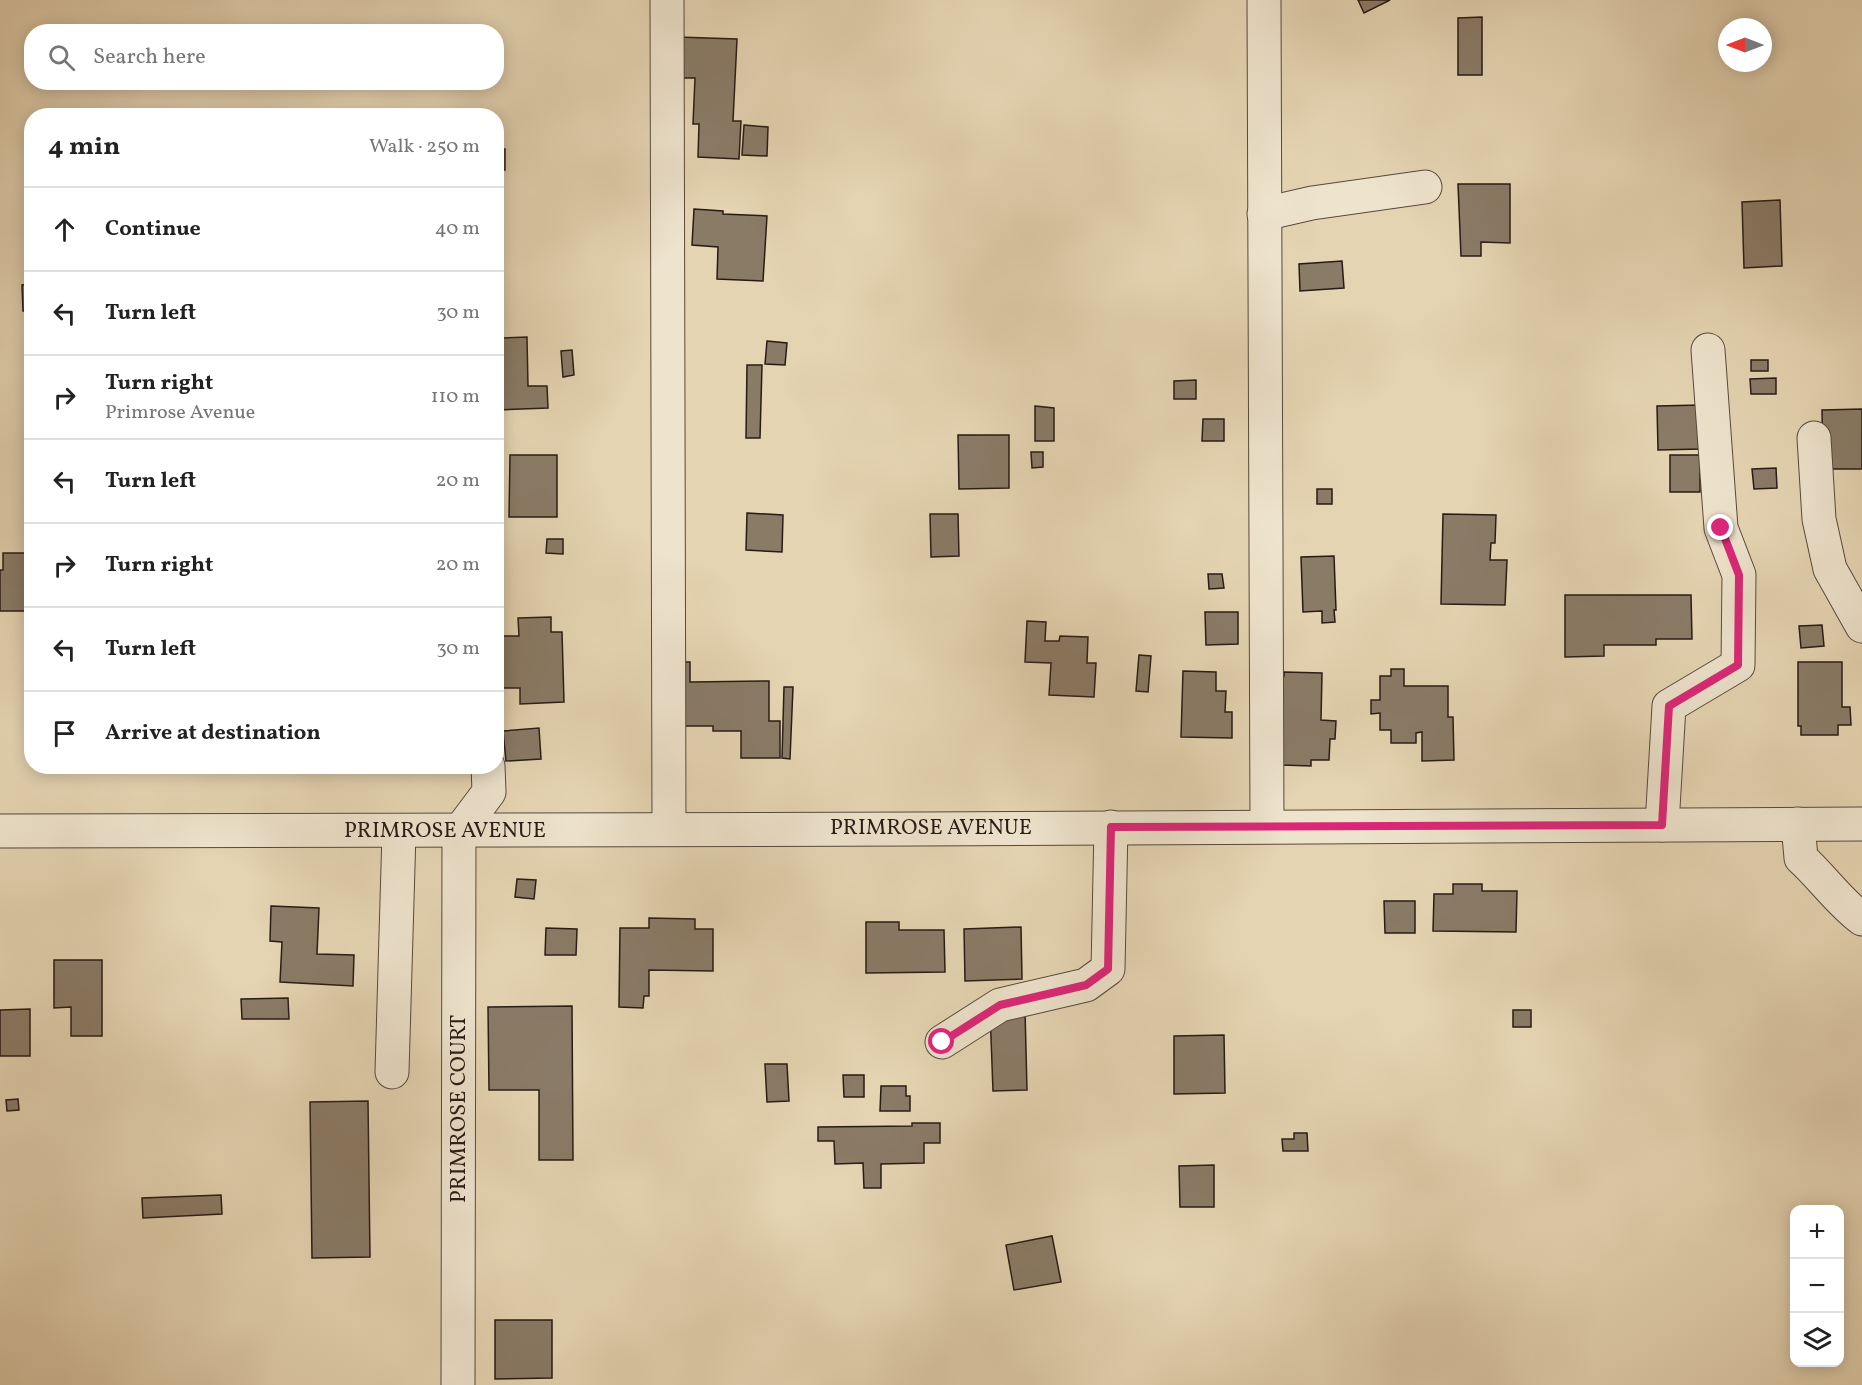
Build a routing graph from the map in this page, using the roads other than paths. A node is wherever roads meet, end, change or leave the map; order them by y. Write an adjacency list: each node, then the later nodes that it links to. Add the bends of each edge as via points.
1 (667, 0): 14 (street)
2 (1264, 0): 4 (street)
3 (1425, 187): 4 (street)
4 (1264, 214): 12 (street)
5 (1708, 350): 11 (street, via 1721,528 1739,575 1738,665 1669,706)
6 (1814, 438): 7 (street, via 1820,519 1830,569)
7 (1862, 626)
8 (488, 774): 17 (street, via 489,792)
9 (1798, 824): 10 (street, PRIMROSE AVENUE); 11 (street, PRIMROSE AVENUE); 18 (street, via 1801,858)
10 (1862, 824)
11 (1662, 825): 12 (street, PRIMROSE AVENUE)
12 (1267, 826): 13 (street, PRIMROSE AVENUE)
13 (1111, 827): 14 (street, PRIMROSE AVENUE); 19 (street, via 1108,969 1086,985 1000,1005)
14 (669, 829): 17 (street, PRIMROSE AVENUE)
15 (0, 831): 16 (street, PRIMROSE AVENUE)
16 (399, 832): 17 (street, PRIMROSE AVENUE); 20 (street)
17 (459, 832): 21 (street, PRIMROSE COURT)
18 (1862, 919)
19 (942, 1042)
20 (392, 1072)
21 (458, 1385)

